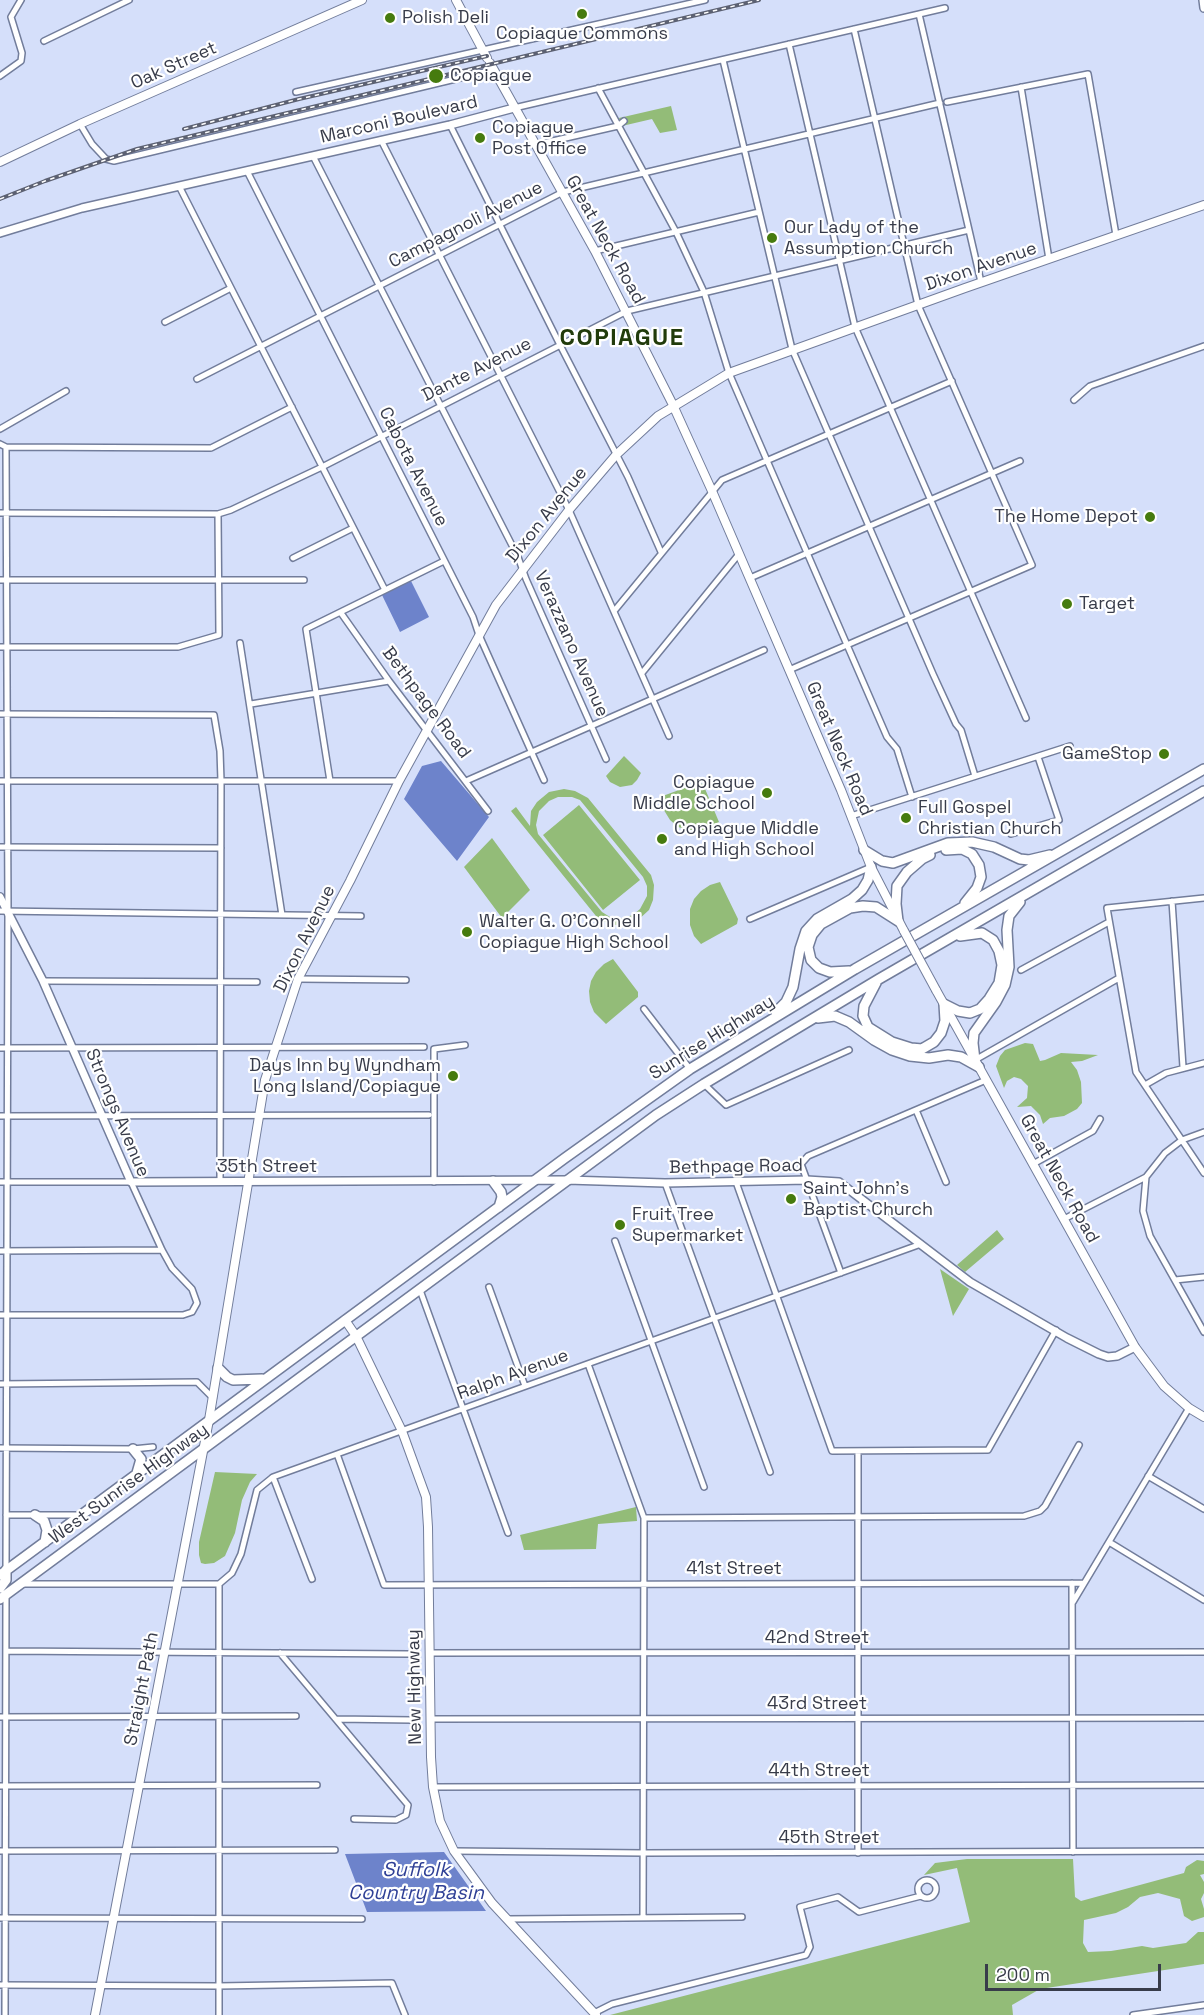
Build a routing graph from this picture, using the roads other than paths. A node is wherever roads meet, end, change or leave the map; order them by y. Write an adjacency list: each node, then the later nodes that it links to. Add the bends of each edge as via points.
1 (21, 0): 17 (street, via 10,17 21,61)
2 (129, 0): 12 (street)
3 (362, 0): 25 (main road, Oak Street)
4 (456, 0): 14 (main road, Great Neck Road)
5 (705, 0): 7 (street)
6 (1203, 0): 9 (street)
7 (695, 1): 14 (street)
8 (945, 8): 10 (street, Marconi Boulevard)
9 (1204, 8)
10 (919, 14): 11 (street, Marconi Boulevard); 22 (street)
11 (854, 29): 13 (street, Marconi Boulevard); 24 (street)
12 (44, 41)
13 (789, 44): 15 (street, Marconi Boulevard); 28 (street)
14 (482, 49): 16 (main road, Great Neck Road); 20 (street)
15 (723, 60): 19 (street, Marconi Boulevard); 31 (street)
16 (490, 64): 23 (main road, Great Neck Road); 25 (street, via 114,161 106,159 92,144)
17 (0, 76)
18 (1021, 87): 21 (street); 44 (street, via 1088,74); 48 (street)
19 (598, 88): 23 (street, Marconi Boulevard); 26 (street)
20 (296, 93)
21 (947, 102)
22 (940, 103): 24 (street, Campagnoli Avenue); 41 (street)
23 (514, 108): 27 (street, Marconi Boulevard); 30 (main road, Great Neck Road)
24 (875, 119): 28 (street, Campagnoli Avenue); 45 (street)
25 (80, 124): 33 (main road, Oak Street)
26 (621, 124): 30 (street); 35 (street)
27 (450, 125): 29 (street, Marconi Boulevard); 40 (street)
28 (810, 134): 31 (street, Campagnoli Avenue); 49 (street)
29 (381, 140): 32 (street, Marconi Boulevard); 47 (street)
30 (535, 145): 37 (main road, Great Neck Road)
31 (745, 149): 35 (street, Campagnoli Avenue); 39 (street)
32 (313, 156): 34 (street, Marconi Boulevard); 52 (street, Verazzano Avenue)
33 (0, 162)
34 (247, 171): 36 (street, Marconi Boulevard); 57 (street, Cabota Avenue)
35 (644, 172): 37 (street, Campagnoli Avenue); 42 (street)
36 (179, 186): 43 (street, Marconi Boulevard, via 82,208); 53 (street)
37 (563, 192): 40 (street, Campagnoli Avenue); 46 (main road, Great Neck Road)
38 (1204, 205): 44 (main road, Dixon Avenue)
39 (759, 212): 42 (street); 50 (street)
40 (501, 224): 47 (street, Campagnoli Avenue); 60 (street)
41 (969, 230): 45 (street, Dante Avenue); 51 (street)
42 (676, 232): 46 (street); 54 (street)
43 (0, 233)
44 (1116, 235): 48 (main road, Dixon Avenue)
45 (904, 246): 49 (street, Dante Avenue); 55 (street)
46 (595, 251): 56 (main road, Great Neck Road)
47 (440, 256): 52 (street, Campagnoli Avenue); 65 (street)
48 (1049, 259): 51 (main road, Dixon Avenue)
49 (839, 261): 50 (street, Dante Avenue); 59 (street)
50 (774, 276): 54 (street, Dante Avenue); 63 (street)
51 (981, 282): 55 (main road, Dixon Avenue)
52 (381, 286): 57 (street, Campagnoli Avenue); 70 (street, Verazzano Avenue)
53 (231, 288): 58 (street); 62 (street)
54 (704, 292): 56 (street, Dante Avenue); 64 (street)
55 (918, 305): 59 (main road, Dixon Avenue); 67 (street)
56 (627, 310): 60 (street, Dante Avenue); 71 (main road, Great Neck Road)
57 (321, 317): 62 (street, Campagnoli Avenue); 76 (street, Cabota Avenue)
58 (165, 322)
59 (855, 327): 63 (main road, Dixon Avenue); 73 (street)
60 (560, 345): 65 (street, Dante Avenue); 78 (street)
61 (1204, 346): 69 (street, via 1090,386)
62 (261, 347): 66 (street, Campagnoli Avenue); 72 (street)
63 (792, 349): 64 (main road, Dixon Avenue); 75 (street)
64 (729, 373): 71 (main road, Dixon Avenue); 79 (street)
65 (499, 376): 70 (street, Dante Avenue); 85 (street)
66 (197, 379)
67 (952, 381): 73 (street); 82 (street)
68 (66, 391): 74 (street)
69 (1074, 400)
70 (441, 405): 76 (street, Dante Avenue); 96 (street, Verazzano Avenue)
71 (674, 406): 78 (main road, Dixon Avenue); 83 (main road, Great Neck Road)
72 (292, 407): 77 (street, via 211,448); 81 (street)
73 (891, 408): 75 (street); 84 (street)
74 (0, 429)
75 (829, 435): 79 (street); 89 (street)
76 (381, 436): 81 (street, Dante Avenue); 95 (street, Cabota Avenue)
77 (3, 445): 87 (street)
78 (616, 455): 85 (main road, Dixon Avenue); 91 (street)
79 (768, 461): 83 (street, via 722,480); 92 (street)
80 (1020, 461): 82 (street)
81 (322, 467): 88 (street, Dante Avenue, via 243,506); 90 (street)
82 (992, 473): 84 (street); 103 (street, via 1032,565)
83 (712, 490): 91 (street); 93 (main road, Great Neck Road)
84 (930, 500): 89 (street); 103 (street)
85 (569, 510): 96 (main road, Dixon Avenue); 104 (street)
86 (0, 513): 87 (street, Dante Avenue)
87 (7, 513): 88 (street, Dante Avenue); 99 (street)
88 (218, 514): 100 (street)
89 (868, 526): 92 (street); 106 (street)
90 (353, 528): 94 (street); 102 (street)
91 (661, 552): 104 (street)
92 (808, 553): 97 (street); 109 (street)
93 (739, 554): 97 (main road, Great Neck Road); 114 (street)
94 (293, 558)
95 (444, 561): 102 (street); 107 (street, Cabota Avenue)
96 (522, 569): 107 (main road, Dixon Avenue); 122 (street, Verazzano Avenue)
97 (750, 578): 113 (main road, Great Neck Road)
98 (0, 580): 99 (street)
99 (7, 580): 100 (street); 111 (street)
100 (219, 580): 101 (street); 111 (street, via 219,635 178,647)
101 (304, 580)
102 (385, 590): 105 (street)
103 (971, 592): 106 (street); 121 (street)
104 (615, 610): 114 (street)
105 (340, 613): 115 (street, Bethpage Road); 116 (street, via 306,629)
106 (909, 618): 109 (street); 130 (street, via 961,730)
107 (479, 636): 123 (main road, Dixon Avenue); 126 (street, Cabota Avenue)
108 (240, 643): 118 (street)
109 (847, 645): 113 (street); 139 (street, via 887,737 897,749)
110 (0, 647): 111 (street)
111 (7, 647): 120 (street)
112 (764, 650): 117 (street)
113 (789, 670): 141 (main road, Great Neck Road)
114 (642, 673): 117 (street)
115 (389, 681): 116 (street); 123 (street, Bethpage Road)
116 (316, 693): 118 (street); 135 (street)
117 (653, 699): 122 (street); 124 (street)
118 (250, 704): 134 (street)
119 (0, 714): 120 (street)
120 (7, 714): 132 (street); 133 (street, via 214,715)
121 (1026, 718)
122 (591, 726): 126 (street); 128 (street, Verazzano Avenue)
123 (426, 730): 136 (street, Bethpage Road); 137 (main road, Dixon Avenue)
124 (669, 736)
125 (1070, 746): 127 (street)
126 (531, 753): 131 (street, Cabota Avenue); 136 (street)
127 (1038, 757): 130 (street); 142 (street, via 1059,820)
128 (606, 759)
129 (1204, 769): 146 (highway, Sunrise Highway)
130 (975, 776): 139 (street)
131 (544, 780)
132 (3, 781): 133 (street); 143 (street)
133 (221, 781): 134 (street); 144 (street)
134 (262, 781): 135 (street); 155 (street)
135 (330, 781): 137 (street)
136 (466, 781): 140 (street, Bethpage Road)
137 (399, 782): 156 (main road, Dixon Avenue)
138 (1204, 791): 148 (highway, Sunrise Highway)
139 (912, 797): 141 (street)
140 (488, 811)
141 (851, 816): 145 (main road, Great Neck Road)
142 (1011, 834)
143 (3, 847): 144 (street); 152 (street)
144 (221, 848): 154 (street)
145 (864, 850): 146 (highway, via 893,863 948,843 972,842 1029,860); 147 (main road, Great Neck Road)
146 (1058, 854): 153 (highway, Sunrise Highway)
147 (871, 867): 158 (street); 159 (main road, Great Neck Road); 175 (highway, via 862,890 817,919 806,931 793,987 786,1002)
148 (1030, 892): 161 (highway, Sunrise Highway); 183 (highway, via 1009,916 1005,986 974,1033)
149 (0, 897): 152 (street, Strongs Avenue)
150 (1204, 898): 151 (street)
151 (1172, 901): 160 (street, via 1107,908); 185 (street)
152 (4, 911): 154 (street); 168 (street, Strongs Avenue); 170 (street)
153 (957, 911): 159 (highway, via 973,895 981,877 972,854 950,849 922,859 907,872 897,886); 162 (highway, Sunrise Highway)
154 (220, 915): 155 (street); 169 (street)
155 (282, 915): 156 (street)
156 (331, 915): 157 (street); 166 (main road, Dixon Avenue)
157 (361, 916)
158 (750, 919)
159 (898, 921): 162 (highway, via 876,907 863,906 850,908 821,924 808,948 811,960 831,972); 172 (main road, Great Neck Road, bridge)
160 (1110, 922): 163 (street); 164 (street)
161 (951, 939): 165 (highway, Sunrise Highway); 172 (highway, via 982,933 993,940 1002,965 999,982 980,1009 970,1013)
162 (855, 969): 175 (highway, Sunrise Highway)
163 (1021, 970)
164 (1119, 978): 183 (street); 189 (street, via 1136,1072)
165 (879, 979): 172 (highway, via 869,994 863,1016 868,1026 892,1042 922,1049 934,1042 945,1021); 174 (highway, Sunrise Highway)
166 (298, 980): 167 (street); 181 (main road, Dixon Avenue)
167 (406, 980)
168 (43, 981): 169 (street); 179 (street, Strongs Avenue)
169 (220, 981): 171 (street); 180 (street)
170 (3, 982): 178 (street)
171 (257, 982)
172 (944, 1004): 183 (main road, Great Neck Road)
173 (644, 1010): 186 (street)
174 (810, 1021): 183 (highway, via 835,1016 892,1050 910,1056 948,1056); 188 (highway, Sunrise Highway)
175 (767, 1022): 186 (highway, Sunrise Highway)
176 (465, 1045): 210 (street, via 434,1049)
177 (424, 1047): 181 (street)
178 (3, 1048): 179 (street); 195 (street)
179 (73, 1048): 180 (street); 191 (street, Strongs Avenue)
180 (220, 1048): 181 (street); 192 (street)
181 (274, 1049): 193 (main road, Dixon Avenue)
182 (849, 1050): 188 (street, via 726,1105)
183 (977, 1063): 187 (main road, Great Neck Road)
184 (1204, 1063): 185 (street)
185 (1183, 1067): 189 (street)
186 (690, 1069): 205 (highway, Sunrise Highway)
187 (986, 1080): 190 (street); 199 (main road, Great Neck Road)
188 (704, 1084): 202 (highway, Sunrise Highway)
189 (1145, 1085): 198 (street)
190 (916, 1110): 203 (street, via 808,1156 801,1164); 212 (street)
191 (102, 1115): 192 (street); 195 (street); 207 (street, Strongs Avenue)
192 (220, 1115): 193 (street); 208 (street)
193 (260, 1115): 194 (street); 209 (main road, Dixon Avenue)
194 (429, 1115)
195 (3, 1116): 206 (street)
196 (1100, 1119): 199 (street, via 1093,1131)
197 (1204, 1132): 198 (street)
198 (1182, 1140): 200 (street); 201 (street, via 1165,1153)
199 (1033, 1164): 215 (main road, Great Neck Road)
200 (1204, 1173)
201 (1146, 1177): 215 (street); 222 (street, via 1145,1224)
202 (567, 1180): 205 (street, Bethpage Road); 213 (street, Bethpage Road); 224 (highway, Sunrise Highway)
203 (807, 1180): 211 (street, Bethpage Road); 217 (street, Bethpage Road, via 839,1182); 220 (street)
204 (493, 1181): 205 (street, 35th Street); 210 (street, 35th Street); 214 (highway, via 501,1192)
205 (535, 1181): 214 (highway, Sunrise Highway)
206 (3, 1182): 207 (street, 35th Street); 219 (street)
207 (130, 1182): 208 (street, 35th Street); 218 (street, Strongs Avenue)
208 (220, 1182): 209 (street, 35th Street)
209 (249, 1182): 210 (street, 35th Street); 235 (main road)
210 (434, 1182)
211 (736, 1182): 213 (street, Bethpage Road); 225 (street)
212 (946, 1182)
213 (665, 1183): 227 (street)
214 (499, 1207): 228 (highway, Sunrise Highway)
215 (1064, 1219): 233 (main road, Great Neck Road)
216 (615, 1241): 232 (street)
217 (921, 1244): 220 (street, Ralph Avenue); 229 (street, Bethpage Road, via 970,1282)
218 (162, 1250): 219 (street); 226 (street, Strongs Avenue, via 172,1268 192,1288 196,1308 192,1312)
219 (3, 1251): 226 (street)
220 (841, 1273): 225 (street, Ralph Avenue)
221 (1204, 1277): 222 (street)
222 (1175, 1280): 230 (street)
223 (489, 1287): 238 (street)
224 (420, 1290): 231 (highway, Sunrise Highway); 242 (street)
225 (777, 1296): 227 (street, Ralph Avenue); 250 (street, via 832,1451)
226 (3, 1315): 237 (street)
227 (714, 1319): 232 (street, Ralph Avenue); 253 (street)
228 (345, 1320): 231 (main road, New Highway); 236 (highway, Sunrise Highway)
229 (1056, 1330): 233 (street, Bethpage Road, via 1108,1357); 250 (street, via 988,1450)
230 (1204, 1332)
231 (356, 1336): 239 (highway, Sunrise Highway); 245 (main road, New Highway)
232 (652, 1342): 234 (street, Ralph Avenue); 257 (street)
233 (1135, 1347): 241 (main road, Great Neck Road, via 1164,1386)
234 (588, 1364): 238 (street, Ralph Avenue); 262 (street)
235 (218, 1368): 236 (highway, via 233,1380); 240 (main road, Straight Path)
236 (265, 1379): 244 (highway, West Sunrise Highway)
237 (3, 1383): 240 (street, via 197,1382); 248 (street)
238 (525, 1386): 242 (street, Ralph Avenue)
239 (277, 1395): 251 (highway, West Sunrise Highway)
240 (213, 1398): 244 (main road, Straight Path)
241 (1189, 1408): 243 (main road, Great Neck Road); 255 (street)
242 (463, 1409): 245 (street, Ralph Avenue); 264 (street)
243 (1204, 1417)
244 (209, 1420): 251 (main road, Straight Path); 254 (highway, West Sunrise Highway)
245 (402, 1431): 252 (street, Ralph Avenue); 276 (main road, New Highway, via 426,1497)
246 (1079, 1445): 261 (street, via 1040,1511 1024,1516)
247 (153, 1447): 249 (street)
248 (3, 1448): 249 (street); 263 (street)
249 (133, 1449): 254 (highway, via 141,1459)
250 (858, 1450): 261 (street)
251 (202, 1451): 271 (highway, West Sunrise Highway); 272 (main road, Straight Path)
252 (337, 1454): 256 (street, Ralph Avenue); 276 (street, 41st Street, via 384,1585)
253 (770, 1472)
254 (137, 1474): 260 (highway, West Sunrise Highway)
255 (1148, 1476): 258 (street); 266 (street)
256 (273, 1478): 268 (street); 273 (street, Ralph Avenue, via 257,1490 241,1554 232,1573)
257 (704, 1487)
258 (1204, 1509)
259 (35, 1515): 260 (street); 263 (street); 265 (highway, via 44,1521)
260 (82, 1515): 265 (highway, West Sunrise Highway)
261 (859, 1517): 262 (street); 275 (street)
262 (644, 1518): 274 (street)
263 (4, 1519): 267 (street)
264 (508, 1533)
265 (45, 1542): 267 (highway, West Sunrise Highway)
266 (1109, 1542): 270 (street); 278 (street)
267 (3, 1573): 277 (highway, via 6,1580)
268 (312, 1579)
269 (1072, 1583): 270 (street, 41st Street); 275 (street, 41st Street); 279 (street)
270 (1084, 1583): 279 (street)
271 (19, 1584): 272 (street); 277 (highway, West Sunrise Highway)
272 (177, 1584): 273 (street); 281 (main road, Straight Path)
273 (219, 1584): 282 (street)
274 (644, 1584): 275 (street, 41st Street); 276 (street, 41st Street); 287 (street)
275 (858, 1584): 288 (street)
276 (429, 1585): 286 (main road, New Highway)
277 (2, 1594): 280 (street)
278 (1204, 1600)
279 (1072, 1603): 283 (street)
280 (6, 1651): 281 (street); 292 (street)
281 (164, 1652): 282 (street); 293 (main road, Straight Path)
282 (218, 1652): 285 (street); 290 (street)
283 (1072, 1652): 284 (street, 42nd Street); 288 (street, 42nd Street); 294 (street)
284 (1204, 1652)
285 (280, 1653): 289 (street); 296 (street)
286 (429, 1653): 287 (street, 42nd Street); 297 (main road, New Highway)
287 (644, 1653): 288 (street, 42nd Street); 300 (street)
288 (858, 1653): 298 (street)
289 (410, 1654)
290 (218, 1716): 291 (street); 293 (street); 301 (street)
291 (296, 1716)
292 (3, 1717): 293 (street); 305 (street)
293 (153, 1717): 306 (main road, Straight Path)
294 (1072, 1718): 295 (street, 43rd Street); 298 (street, 43rd Street); 303 (street)
295 (1204, 1718)
296 (336, 1719): 299 (street); 310 (street, via 408,1804 406,1815 396,1820)
297 (431, 1719): 300 (street, 43rd Street); 308 (main road, New Highway)
298 (858, 1719): 300 (street, 43rd Street); 307 (street)
299 (412, 1720)
300 (644, 1720): 309 (street)
301 (218, 1785): 302 (street); 306 (street); 314 (street)
302 (317, 1785)
303 (1073, 1785): 304 (street, 44th Street); 307 (street, 44th Street); 317 (street)
304 (1204, 1785)
305 (3, 1786): 306 (street); 312 (street)
306 (139, 1786): 313 (main road, Straight Path)
307 (858, 1786): 309 (street, 44th Street); 319 (street)
308 (433, 1787): 309 (street, 44th Street); 315 (main road, New Highway, via 440,1821)
309 (644, 1787): 318 (street)
310 (354, 1820)
311 (335, 1850): 314 (street)
312 (3, 1851): 313 (street); 322 (street)
313 (126, 1851): 314 (street); 323 (main road, Straight Path)
314 (219, 1851): 325 (street)
315 (454, 1851): 318 (street, 45th Street); 327 (main road, New Highway)
316 (1204, 1851): 317 (street, 45th Street)
317 (1073, 1852): 319 (street, 45th Street)
318 (644, 1853): 319 (street, 45th Street); 324 (street)
319 (858, 1853)
320 (921, 1896): 332 (street, via 859,1912 838,1897 801,1907 810,1947 806,1954 612,2004)
321 (742, 1917): 324 (street)
322 (3, 1918): 323 (street); 328 (street)
323 (114, 1918): 325 (street); 329 (main road, Straight Path)
324 (644, 1918): 327 (street)
325 (219, 1919): 326 (street); 330 (street)
326 (362, 1919)
327 (508, 1920): 332 (main road, New Highway)
328 (3, 1985): 329 (street); 333 (street)
329 (100, 1986): 330 (street); 334 (main road, Straight Path)
330 (219, 1986): 335 (street); 336 (street, via 392,1983)
331 (1204, 2005): 337 (street)
332 (595, 2014)
333 (5, 2015)
334 (95, 2015)
335 (219, 2015)
336 (405, 2015)
337 (1133, 2015)

